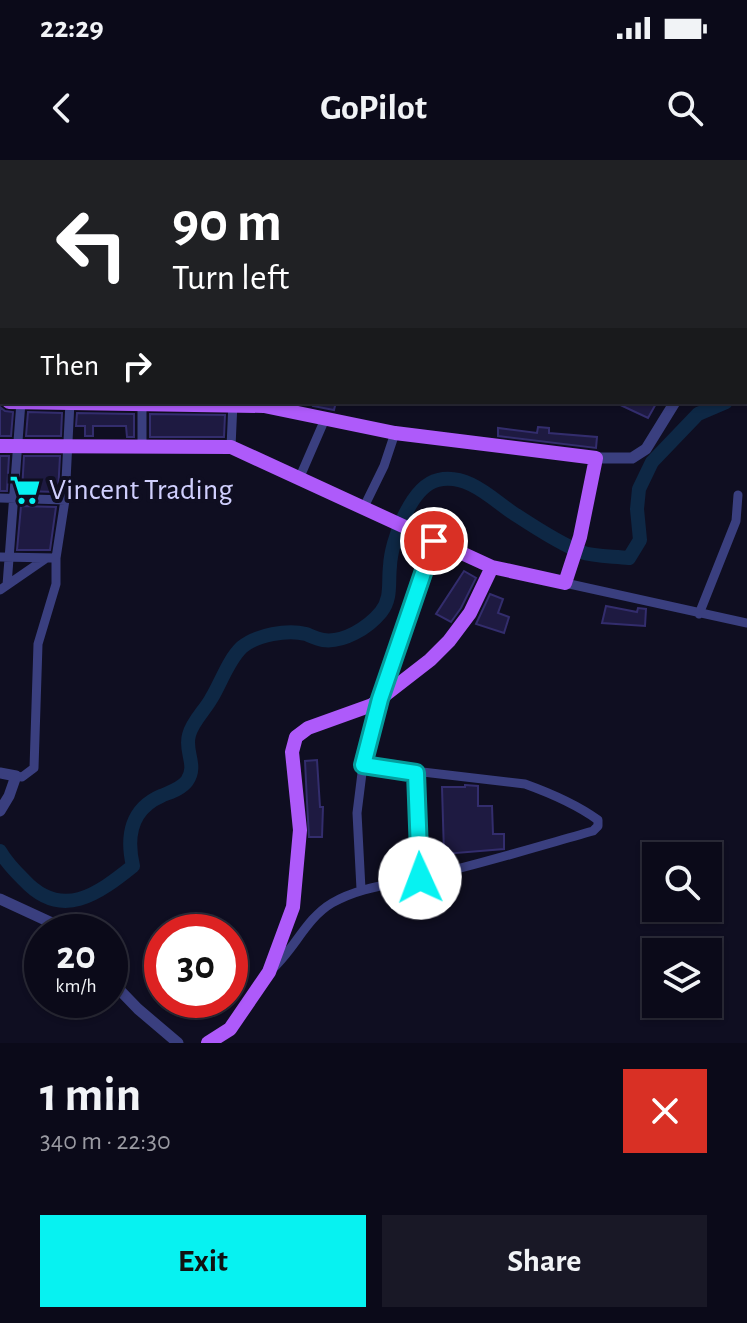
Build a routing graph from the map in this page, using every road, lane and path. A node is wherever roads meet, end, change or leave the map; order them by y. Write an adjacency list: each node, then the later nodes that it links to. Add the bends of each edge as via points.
1 (21, 404): 9 (street)
2 (70, 404): 10 (street)
3 (142, 404): 11 (street)
4 (232, 404): 6 (main road); 12 (street)
5 (674, 404): 13 (street, via 646,449 632,458)
6 (325, 419): 7 (main road); 14 (street)
7 (395, 433): 13 (main road); 19 (street)
8 (0, 446): 9 (main road)
9 (19, 446): 10 (main road); 17 (street)
10 (67, 446): 11 (main road); 18 (street)
11 (142, 447): 12 (main road)
12 (231, 447): 14 (main road)
13 (596, 458): 24 (main road)
14 (299, 479): 19 (main road)
15 (738, 495): 26 (street, via 736,521)
16 (0, 498): 17 (street)
17 (14, 499): 18 (street); 21 (street)
18 (65, 500): 22 (street)
19 (363, 509): 20 (main road)
20 (434, 541): 23 (main road); 28 (street)
21 (5, 557): 22 (street); 25 (street)
22 (50, 559): 25 (street); 32 (street, via 56,584 38,644 34,768)
23 (492, 567): 24 (main road); 28 (main road, via 470,613 449,641)
24 (565, 583): 26 (street)
25 (4, 588)
26 (699, 614): 27 (street)
27 (747, 623)
28 (380, 699): 29 (street); 38 (main road, via 296,737 292,752 300,830 293,907)
29 (363, 765): 31 (street); 35 (street, via 357,813)
30 (0, 773): 32 (street)
31 (416, 773): 34 (street); 34 (street, via 525,784 598,820 593,831)
32 (16, 776): 33 (street)
33 (0, 811)
34 (420, 878): 35 (street)
35 (361, 889): 38 (street, via 329,904)
36 (2, 902): 37 (street)
37 (31, 914)
38 (269, 972): 41 (main road, via 230,1029)
39 (128, 999): 40 (street)
40 (178, 1043)
41 (208, 1043)

